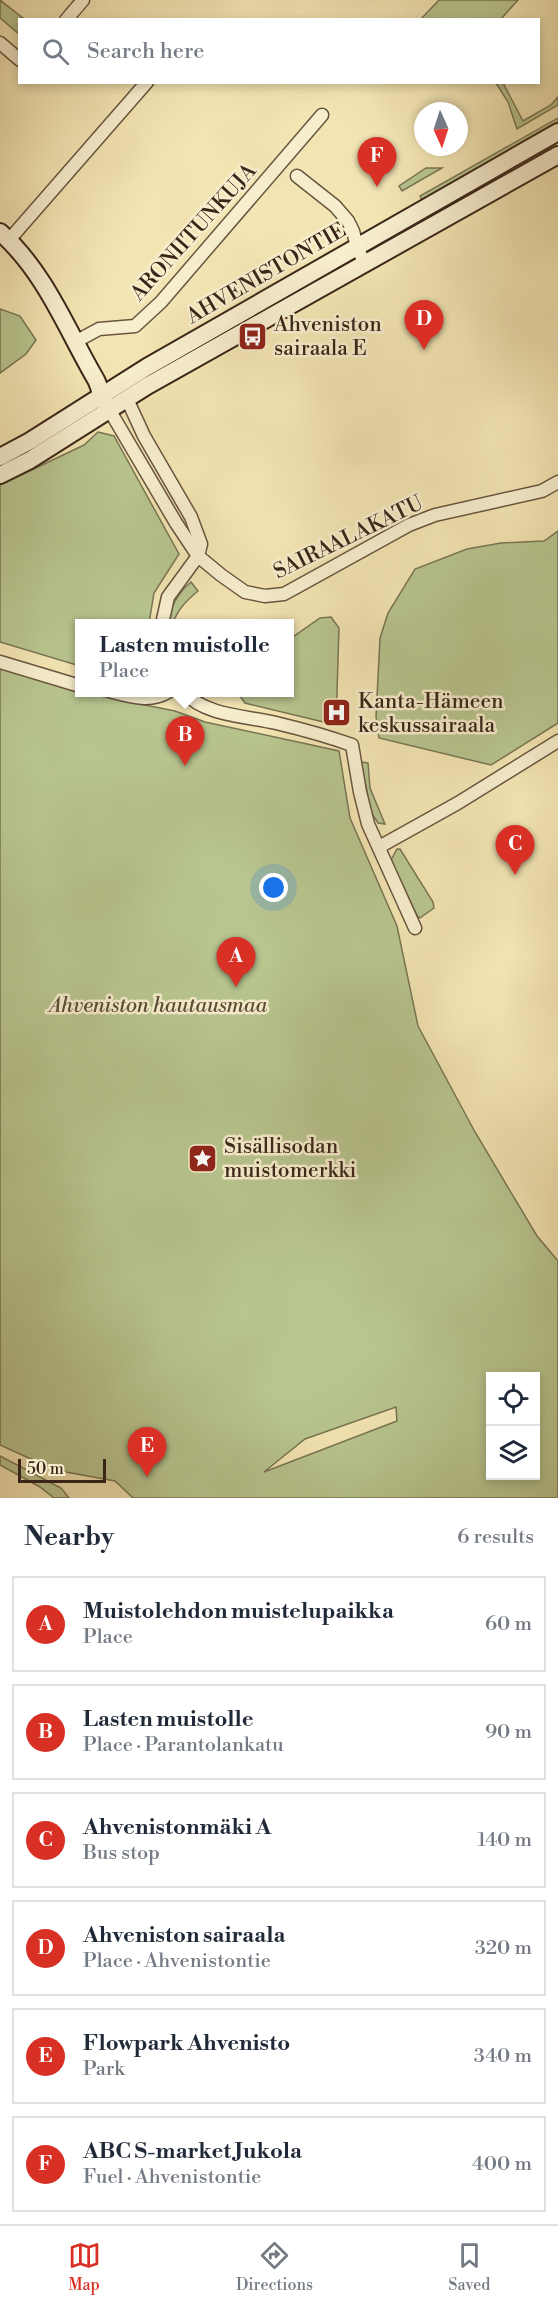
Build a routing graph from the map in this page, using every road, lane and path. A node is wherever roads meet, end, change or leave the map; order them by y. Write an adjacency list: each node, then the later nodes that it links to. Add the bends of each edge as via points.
1 (83, 0): 2 (street)
2 (68, 18)
3 (0, 43): 4 (street)
4 (18, 58)
5 (145, 84): 10 (street)
6 (322, 115): 13 (street, ARONIITUNKUJA, via 161,302 135,326 99,329)
7 (558, 132): 11 (main road, AHVENISTONTIE)
8 (558, 155): 12 (main road, AHVENISTONTIE)
9 (297, 176): 11 (street, via 348,221)
10 (5, 236): 13 (main road, via 42,280)
11 (357, 247): 12 (street); 15 (main road, AHVENISTONTIE, via 147,367)
12 (365, 264): 15 (main road, AHVENISTONTIE, via 147,386)
13 (75, 342): 14 (main road)
14 (96, 379): 15 (main road); 16 (main road)
15 (122, 393): 16 (main road, AHVENISTONTIE); 20 (street, via 197,529 201,544)
16 (106, 404): 17 (main road, AHVENISTONTIE); 18 (main road, AHVENISTONTIE, via 30,460); 20 (street, SAIRAALAKATU)
17 (0, 457)
18 (0, 475)
19 (558, 482): 20 (street, SAIRAALAKATU, via 542,491 470,505 409,525 284,594 245,592)
20 (198, 556): 21 (street, via 168,597)
21 (163, 619)
22 (0, 662): 23 (street)
23 (75, 684)
24 (134, 697): 25 (street)
25 (155, 697)
26 (188, 697): 28 (street, via 208,708 352,745 365,813)
27 (558, 741): 28 (street)
28 (379, 847): 29 (street)
29 (415, 928)

